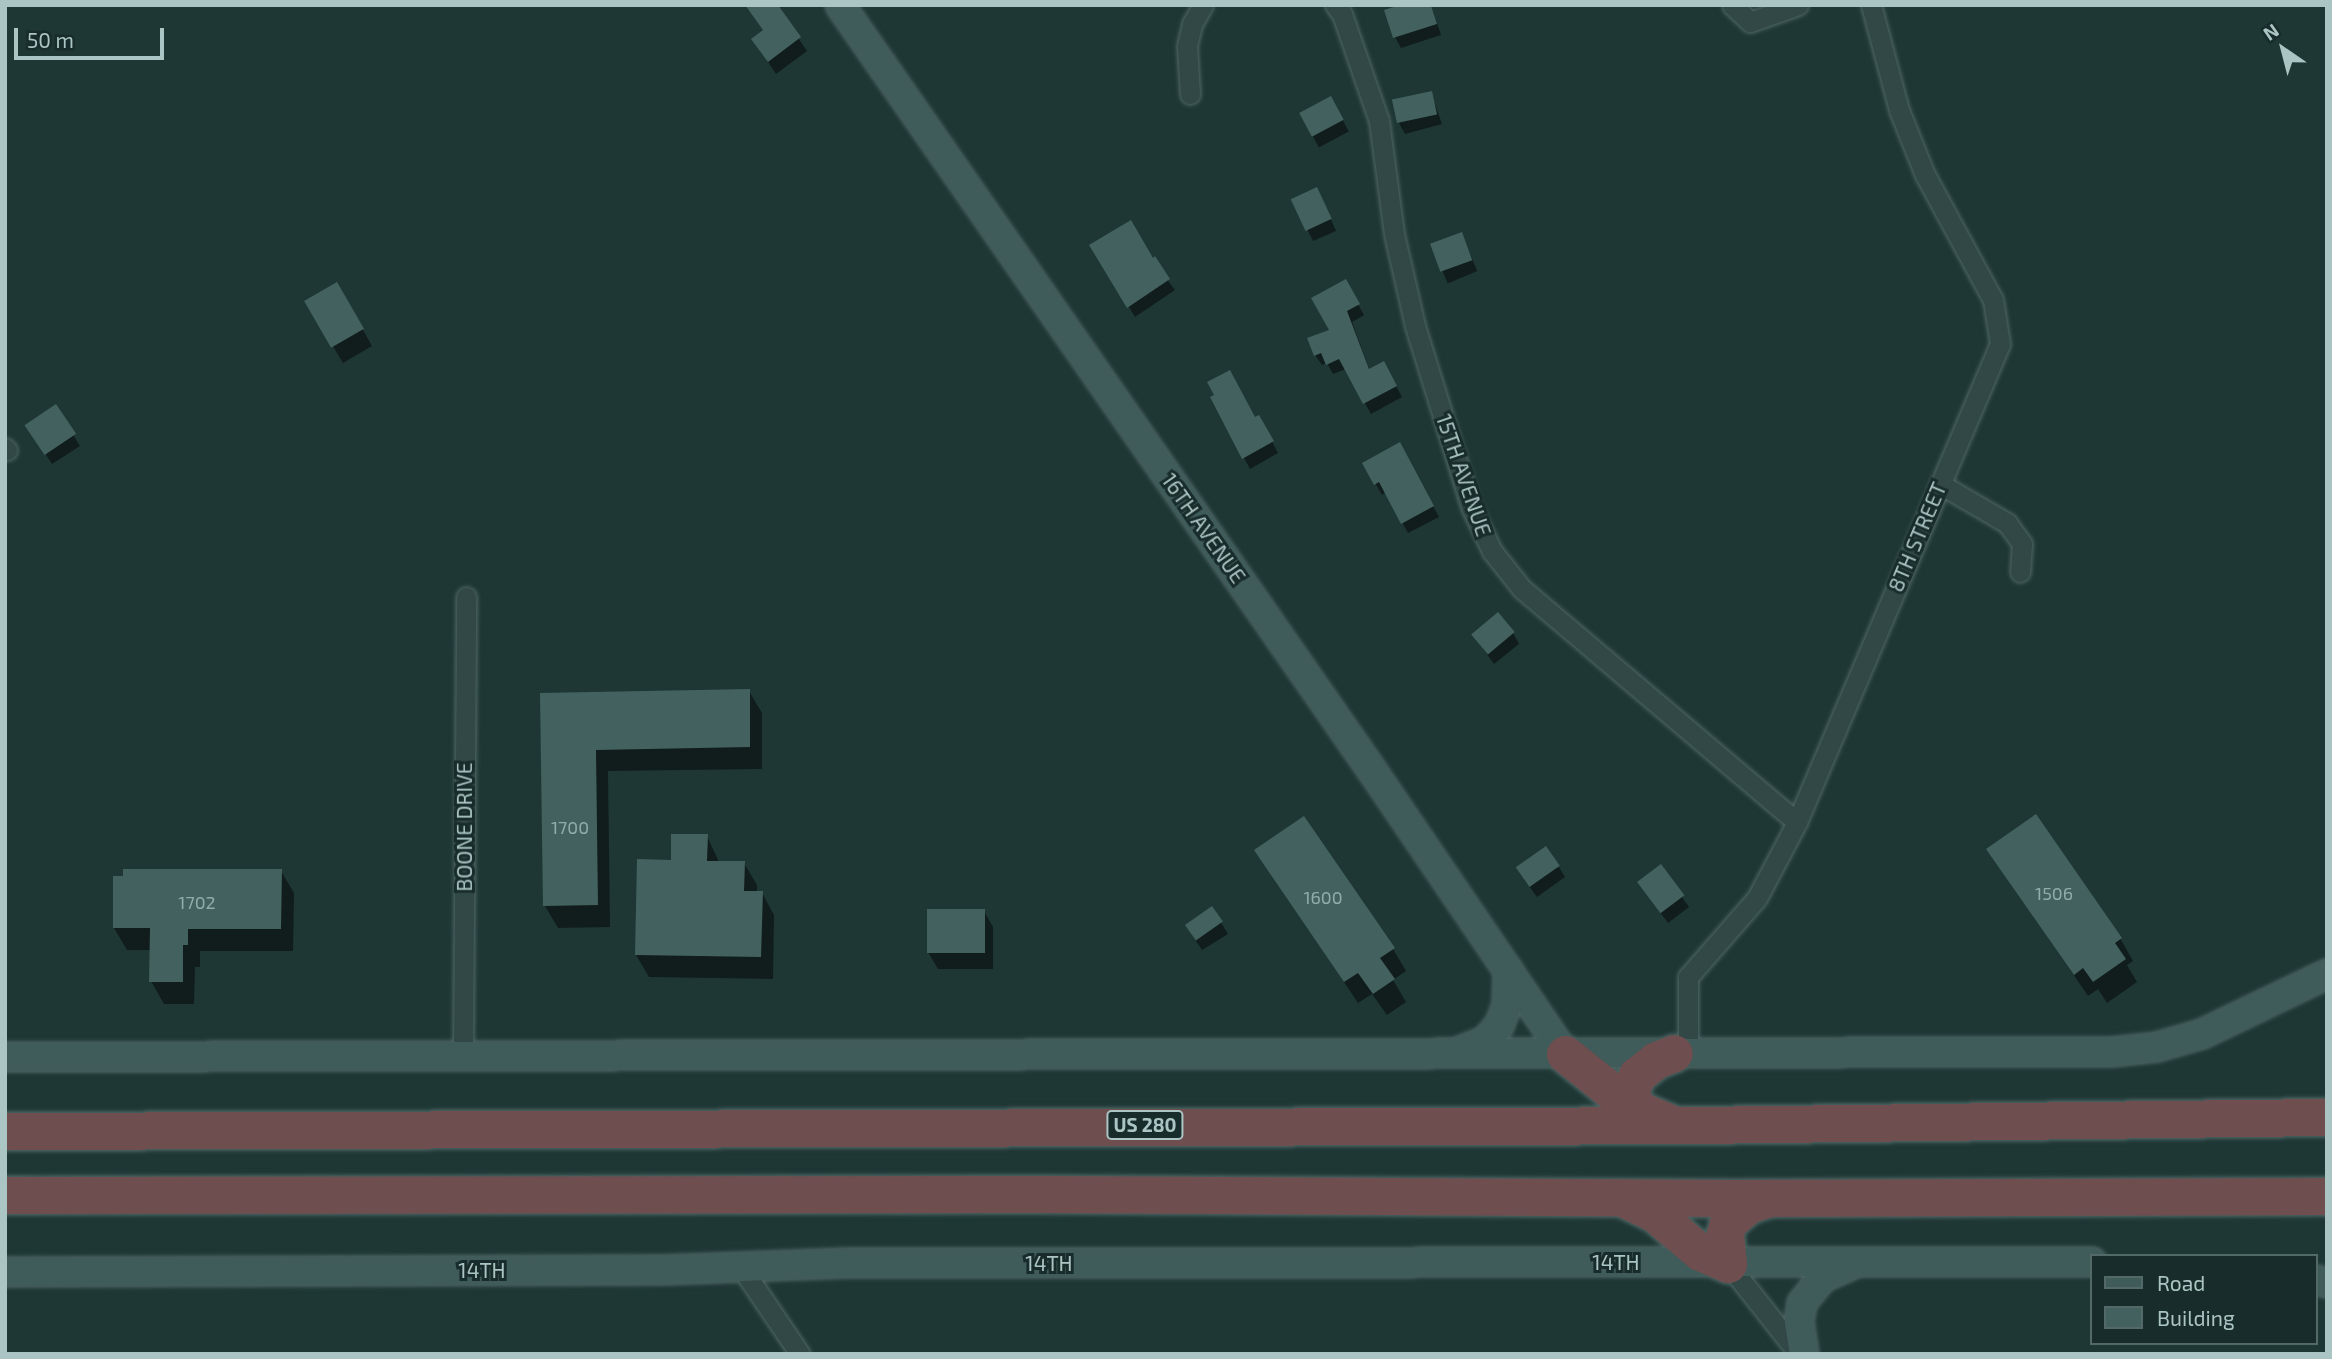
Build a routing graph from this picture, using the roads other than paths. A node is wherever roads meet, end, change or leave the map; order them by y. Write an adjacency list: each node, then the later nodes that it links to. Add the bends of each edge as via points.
1 (840, 5): 12 (street, 16TH AVENUE)
2 (1203, 5): 7 (street, via 1186,46)
3 (1335, 5): 11 (street, 15TH AVENUE, via 1379,121 1394,234 1415,326 1471,507 1492,551 1522,589)
4 (1732, 5): 5 (street, via 1750,22)
5 (1798, 5)
6 (1871, 5): 8 (street, 8TH STREET, via 1899,110 1925,175 1993,300 2000,344)
7 (1190, 94)
8 (1940, 484): 9 (street, via 2007,523 2022,544); 11 (street, 8TH STREET)
9 (2020, 572)
10 (466, 597): 17 (street, BOONE DRIVE)
11 (1797, 822): 16 (street, 8TH STREET, via 1757,898 1688,977)
12 (1508, 970): 14 (street, via 1507,1005 1499,1026 1484,1042); 15 (street, 16TH AVENUE)
13 (2327, 974): 16 (street, via 2202,1034 2158,1047 2112,1052)
14 (1452, 1054): 15 (street); 17 (street)
15 (1565, 1054): 16 (street); 19 (highway); 22 (highway, via 1572,1103 1562,1113)
16 (1681, 1054): 19 (highway, via 1656,1060 1637,1075 1630,1092)
17 (463, 1056): 18 (street)
18 (5, 1057)
19 (1637, 1110): 21 (highway)
20 (2327, 1117): 21 (highway, US 280)
21 (1676, 1125): 22 (highway, US 280)
22 (1530, 1126): 23 (highway, US 280)
23 (5, 1131)
24 (5, 1195): 26 (highway)
25 (2327, 1196): 27 (highway)
26 (1621, 1198): 27 (highway); 30 (highway, via 1649,1210 1700,1252)
27 (1768, 1198): 30 (highway, via 1748,1205 1728,1222)
28 (1859, 1262): 29 (street, 14TH); 30 (street, 14TH); 34 (street, via 1829,1274 1806,1294 1799,1318)
29 (2090, 1262)
30 (1728, 1264): 31 (street, 14TH, via 890,1263); 34 (street)
31 (741, 1267): 32 (street, 14TH); 33 (street)
32 (5, 1272)
33 (800, 1354)
34 (1802, 1354)

